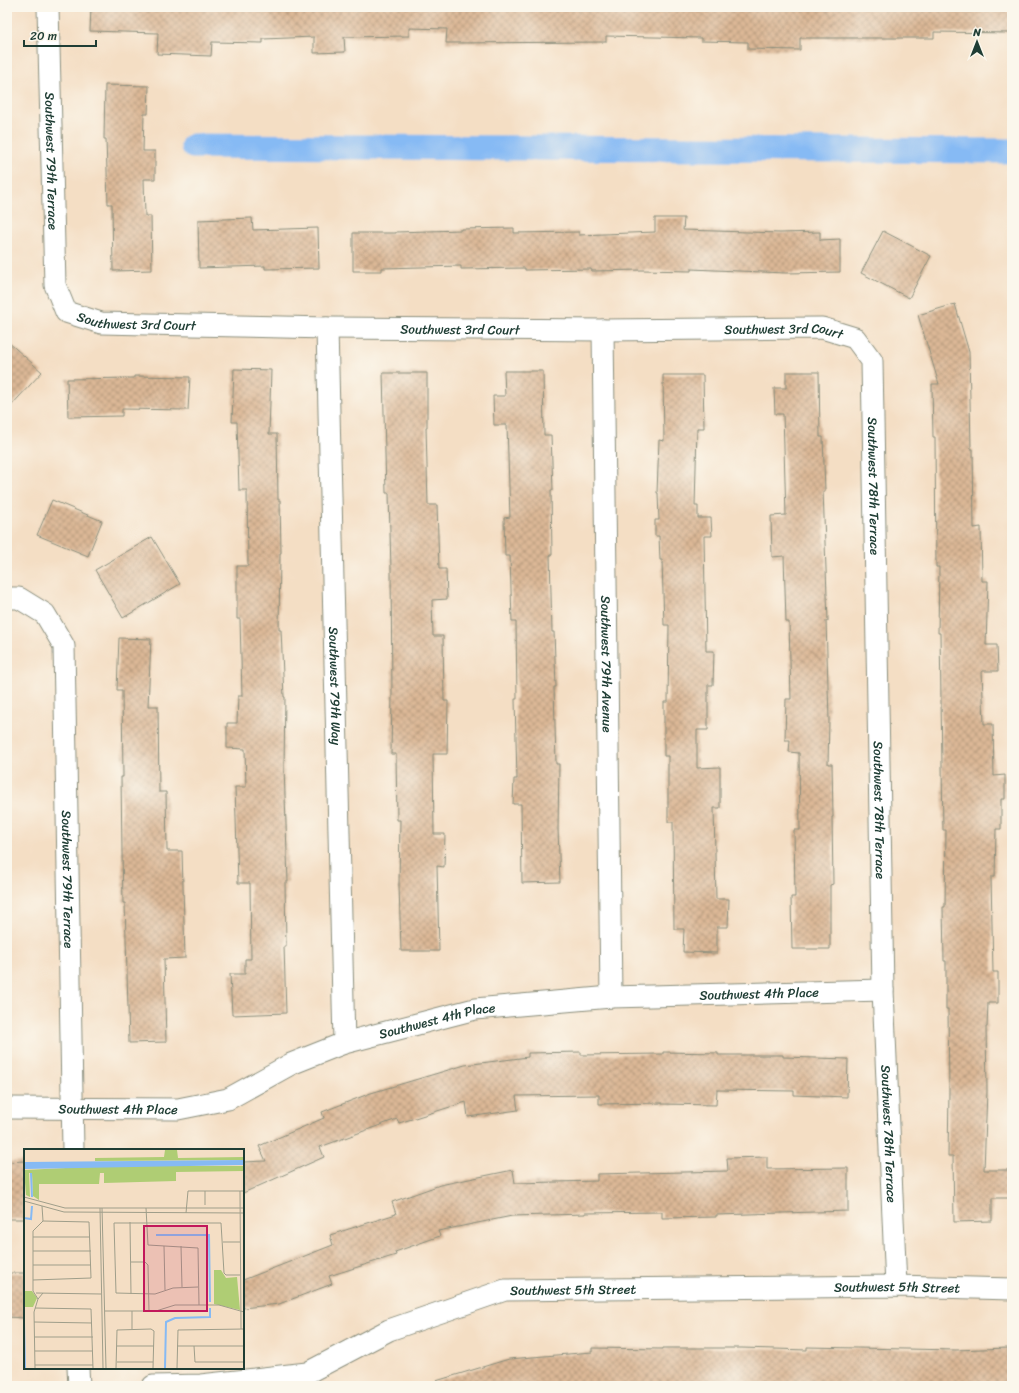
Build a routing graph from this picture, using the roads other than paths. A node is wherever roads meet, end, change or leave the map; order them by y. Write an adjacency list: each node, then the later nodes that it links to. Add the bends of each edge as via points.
1 (48, 7): 2 (street, Southwest 79th Terrace, via 55,285)
2 (66, 312): 3 (street, Southwest 3rd Court, via 101,323)
3 (327, 328): 4 (street, Southwest 3rd Court); 9 (street, Southwest 79th Way)
4 (603, 330): 5 (street, Southwest 3rd Court, via 822,328); 8 (street, Southwest 79th Avenue)
5 (855, 338): 7 (street, Southwest 78th Terrace, via 872,361)
6 (7, 598): 11 (street, Southwest 79th Terrace, via 19,598 45,614 64,646)
7 (883, 990): 8 (street, Southwest 4th Place); 13 (street, Southwest 78th Terrace)
8 (611, 997): 9 (street, Southwest 4th Place, via 475,1008)
9 (344, 1043): 11 (street, Southwest 4th Place, via 292,1064 228,1099 178,1109)
10 (7, 1108): 11 (street, Southwest 4th Place)
11 (72, 1108): 12 (street, Southwest 79th Terrace)
12 (73, 1149)
13 (896, 1286): 14 (street, Southwest 5th Street); 17 (street, Southwest 5th Street, via 505,1290 390,1330 306,1373 201,1385)
14 (1012, 1289)
15 (78, 1369): 16 (street)
16 (79, 1386)
17 (153, 1386)

